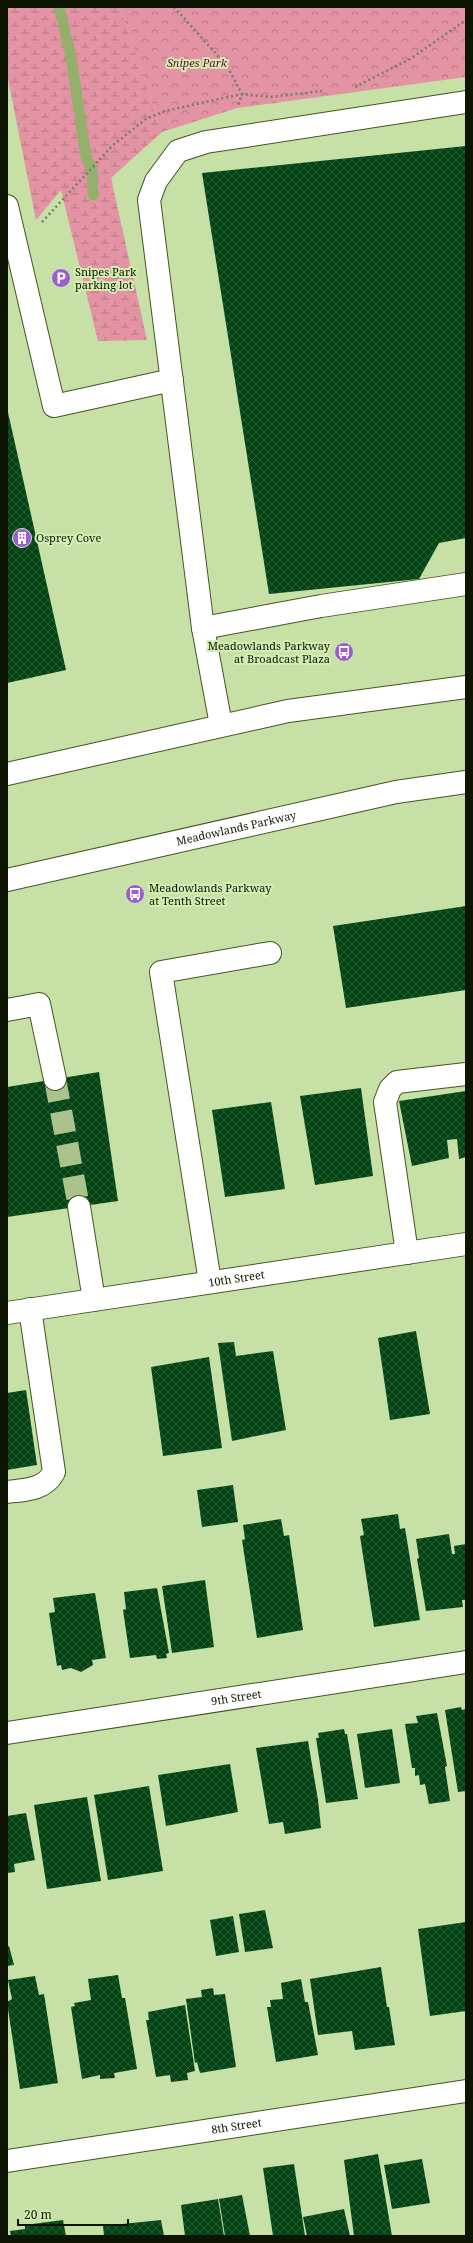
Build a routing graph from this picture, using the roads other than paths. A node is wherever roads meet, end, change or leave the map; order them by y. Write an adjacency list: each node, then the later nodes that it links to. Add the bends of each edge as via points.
1 (466, 102): 3 (street, via 206,142 178,151 156,181 149,200)
2 (7, 206): 3 (street, via 54,406)
3 (172, 380): 5 (street)
4 (466, 584): 5 (street, via 321,606)
5 (203, 628): 7 (street)
6 (466, 687): 7 (street, via 288,711)
7 (221, 725): 8 (street)
8 (7, 774)
9 (466, 782): 10 (street, Meadowlands Parkway, via 396,792)
10 (7, 880)
11 (270, 953): 18 (street, via 161,972)
12 (7, 1010): 14 (street, via 39,1004)
13 (466, 1074): 17 (street, via 397,1082 390,1089 385,1102)
14 (55, 1079)
15 (79, 1207): 19 (street)
16 (466, 1244): 17 (street, 10th Street)
17 (407, 1253): 18 (street, 10th Street)
18 (210, 1282): 19 (street, 10th Street)
19 (94, 1300): 20 (street, 10th Street)
20 (30, 1309): 21 (street, 10th Street); 22 (street, via 54,1472 50,1480 33,1489)
21 (7, 1313)
22 (7, 1492)
23 (466, 1662): 24 (street, 9th Street)
24 (7, 1733)
25 (466, 2091): 26 (street, 8th Street)
26 (7, 2161)

